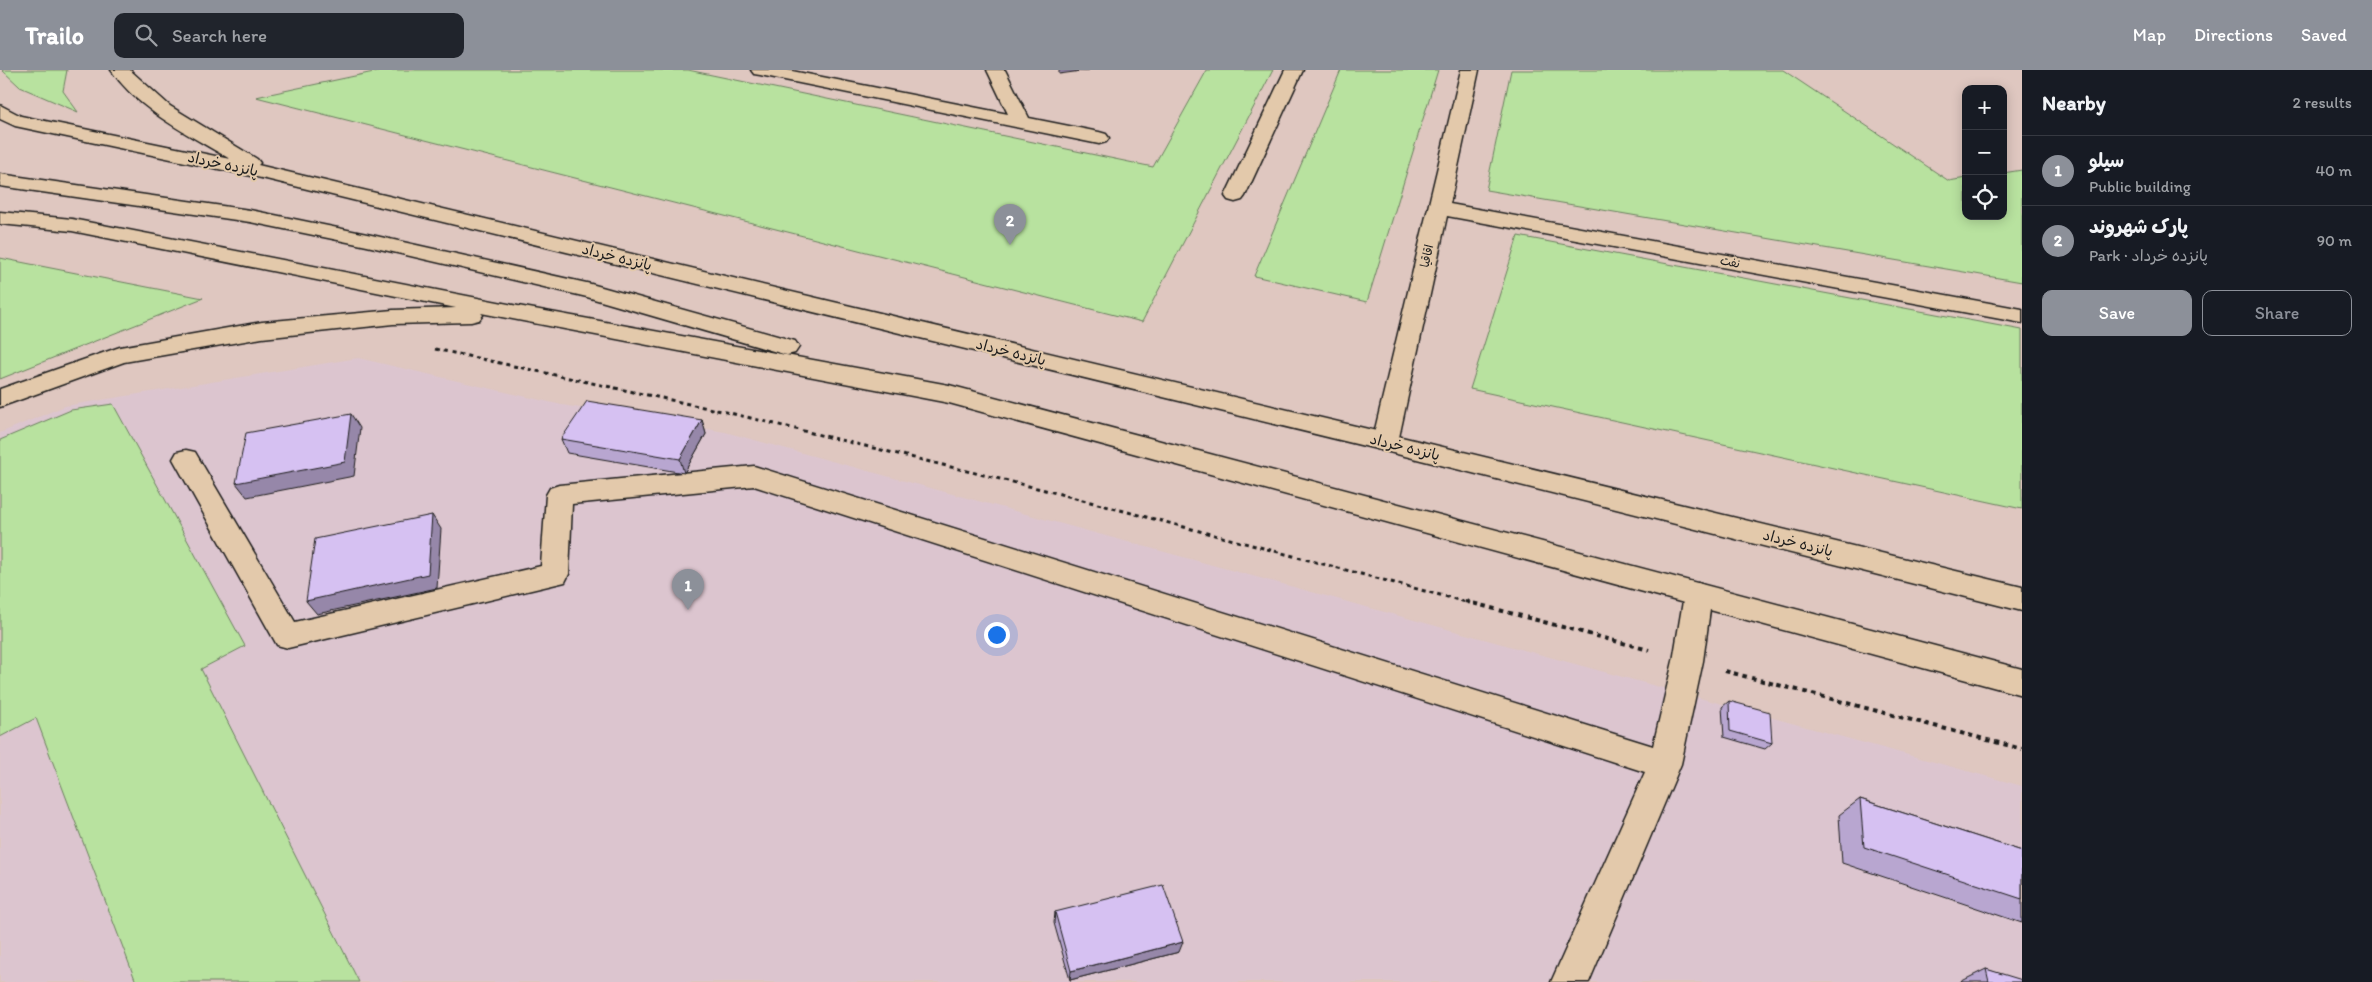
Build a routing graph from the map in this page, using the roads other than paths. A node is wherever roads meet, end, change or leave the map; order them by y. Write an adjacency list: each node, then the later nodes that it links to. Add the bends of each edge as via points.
1 (120, 70): 11 (main road, via 131,84 161,107)
2 (760, 70): 7 (main road)
3 (845, 70): 7 (main road)
4 (996, 70): 9 (main road)
5 (1294, 70): 13 (main road)
6 (1470, 70): 14 (main road, اقاقیا)
7 (850, 88): 9 (main road)
8 (0, 111): 11 (main road, پانزده خرداد, via 15,120)
9 (1022, 123): 10 (main road)
10 (1099, 138)
11 (266, 173): 20 (main road, پانزده خرداد)
12 (0, 180): 18 (main road, via 250,216 377,242 591,291)
13 (1235, 196)
14 (1438, 208): 17 (main road, نفت); 20 (main road, اقاقیا)
15 (0, 218): 16 (main road, via 72,225)
16 (518, 313): 18 (main road); 19 (main road, via 393,317 262,330 120,355)
17 (2022, 316)
18 (949, 394): 22 (main road)
19 (0, 398)
20 (1385, 442): 23 (main road, پانزده خرداد)
21 (186, 459): 25 (main road, via 288,636 555,574 559,495 754,476)
22 (1698, 596): 24 (main road); 25 (main road, via 1688,661)
23 (2022, 599)
24 (2022, 682)
25 (1665, 764): 26 (main road)
26 (1570, 982)

